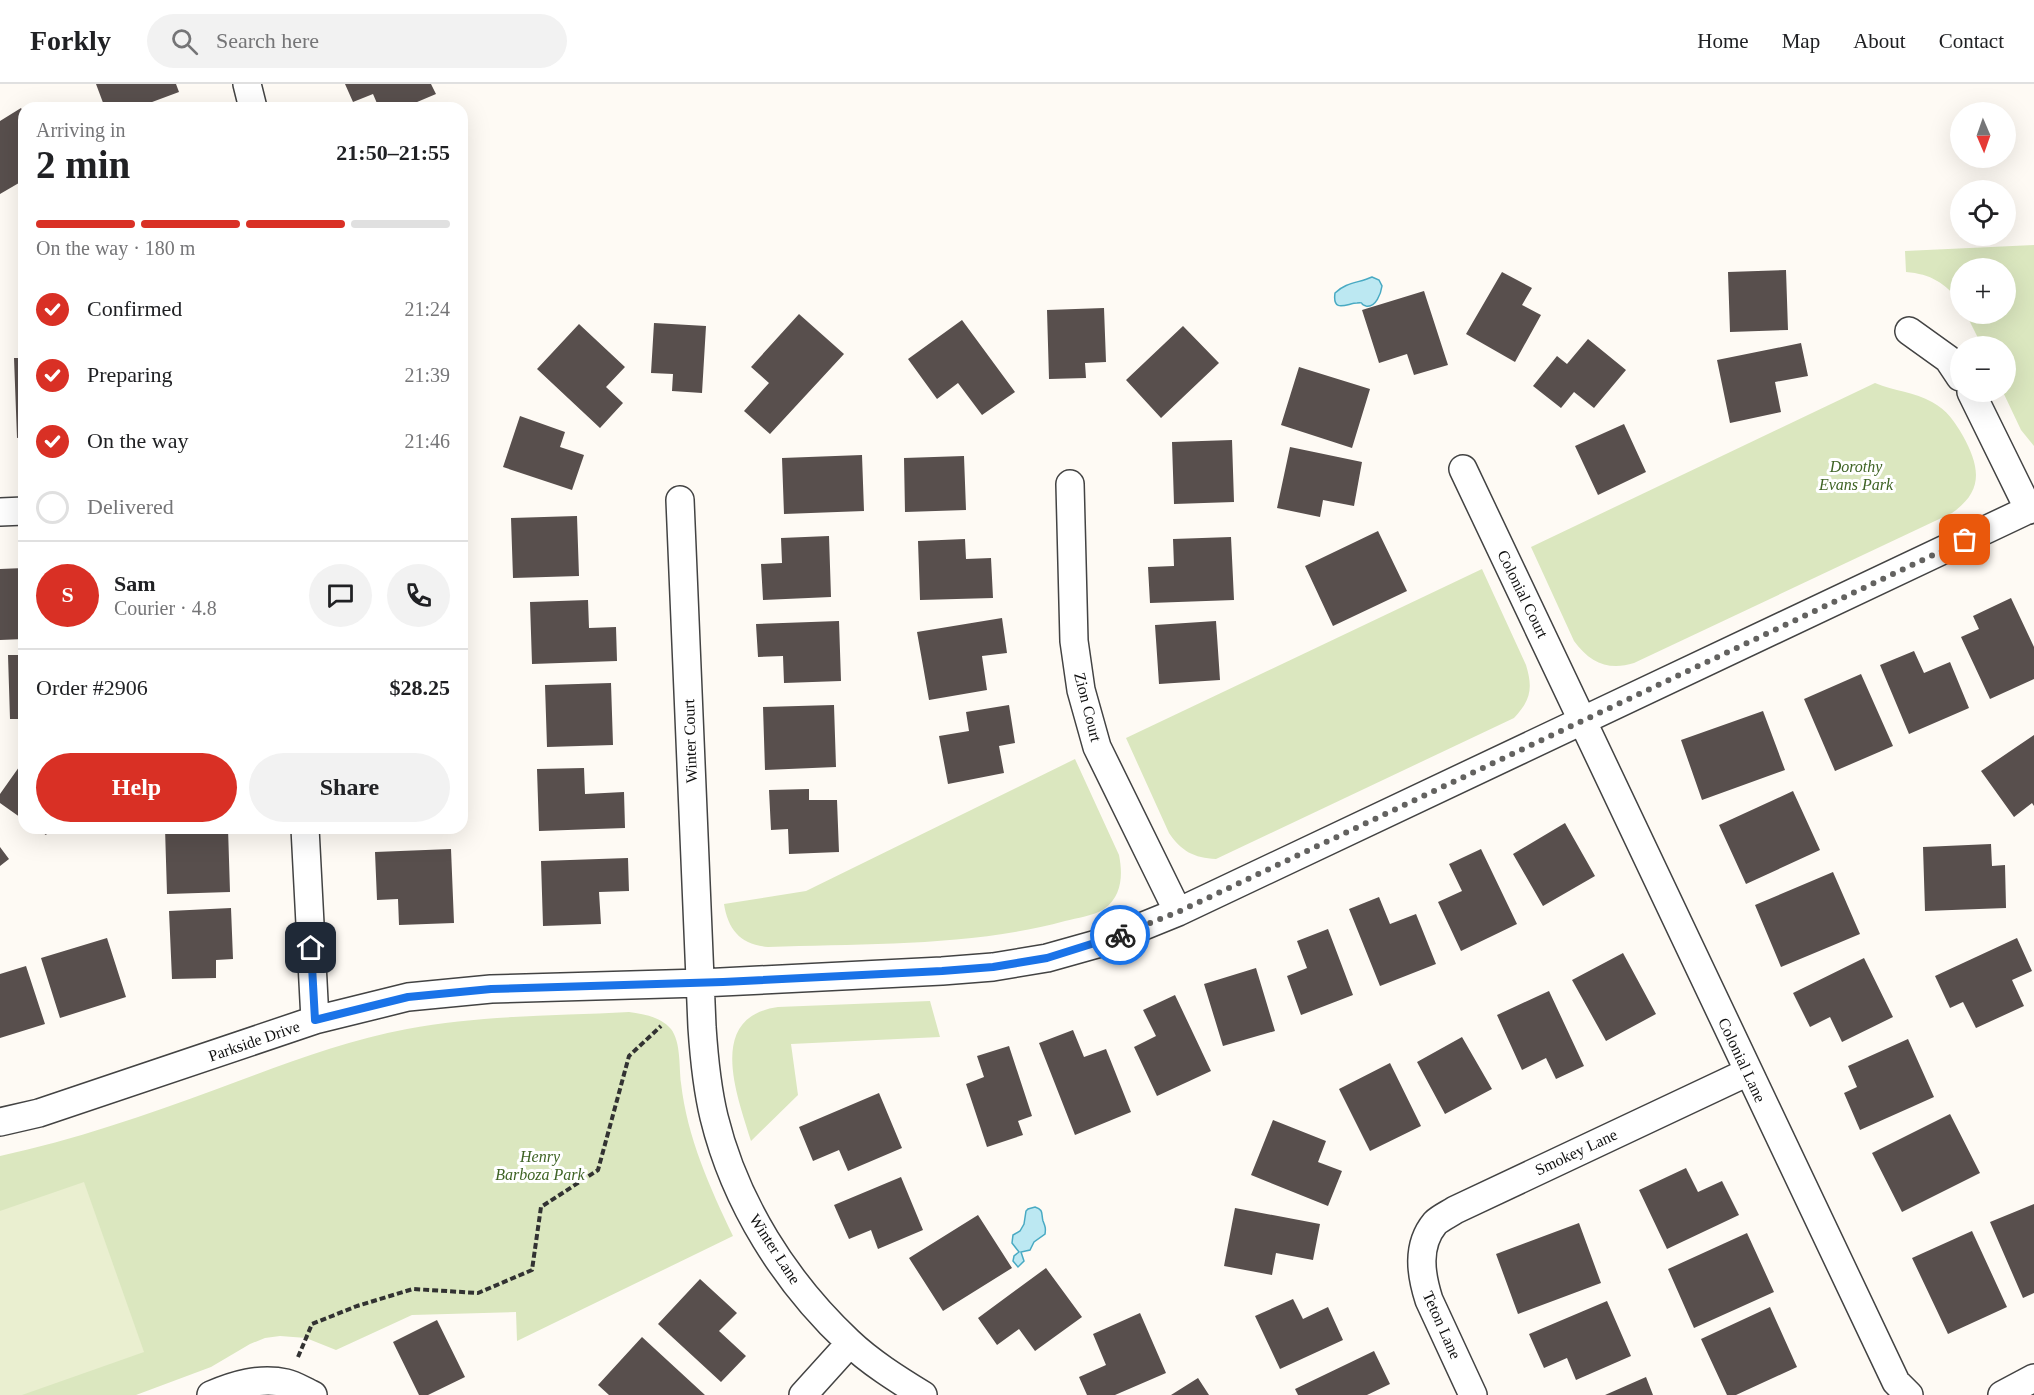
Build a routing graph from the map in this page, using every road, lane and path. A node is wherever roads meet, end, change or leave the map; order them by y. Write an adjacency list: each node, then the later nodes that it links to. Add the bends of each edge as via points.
1 (247, 84): 2 (street)
2 (252, 102)
3 (1909, 331): 4 (street)
4 (1950, 362)
5 (1976, 402): 9 (street)
6 (1463, 470): 12 (street, Colonial Court)
7 (1070, 484): 14 (street, Zion Court, via 1074,641 1081,690 1097,747)
8 (680, 500): 15 (street, Winter Court)
9 (2031, 509): 12 (street, Parkside Drive)
10 (18, 511): 11 (street)
11 (0, 512)
12 (1583, 719): 14 (street, Parkside Drive); 18 (street, Colonial Lane)
13 (304, 834): 16 (street)
14 (1178, 912): 15 (street, Parkside Drive, via 1104,942 1047,958 993,967)
15 (701, 982): 16 (street, Parkside Drive, via 491,989 408,997); 21 (street, Winter Lane, via 704,1065 714,1118 730,1167 762,1234 814,1306)
16 (315, 1020): 19 (street, Parkside Drive, via 50,1109)
17 (661, 1026): 23 (path, via 629,1056 598,1170 541,1207 532,1270 478,1293 413,1289 312,1324)
18 (1748, 1072): 20 (street, Smokey Lane, via 1455,1210 1437,1222); 29 (street, Colonial Lane, via 1896,1382)
19 (0, 1122)
20 (1422, 1252): 28 (street, Teton Lane, via 1429,1300)
21 (850, 1343): 26 (street); 27 (street, Winter Lane)
22 (2034, 1378): 30 (street)
23 (287, 1383): 24 (street, via 259,1381); 25 (street)
24 (211, 1395)
25 (313, 1395)
26 (803, 1395)
27 (923, 1395)
28 (1473, 1395)
29 (1909, 1395)
30 (2002, 1395)

